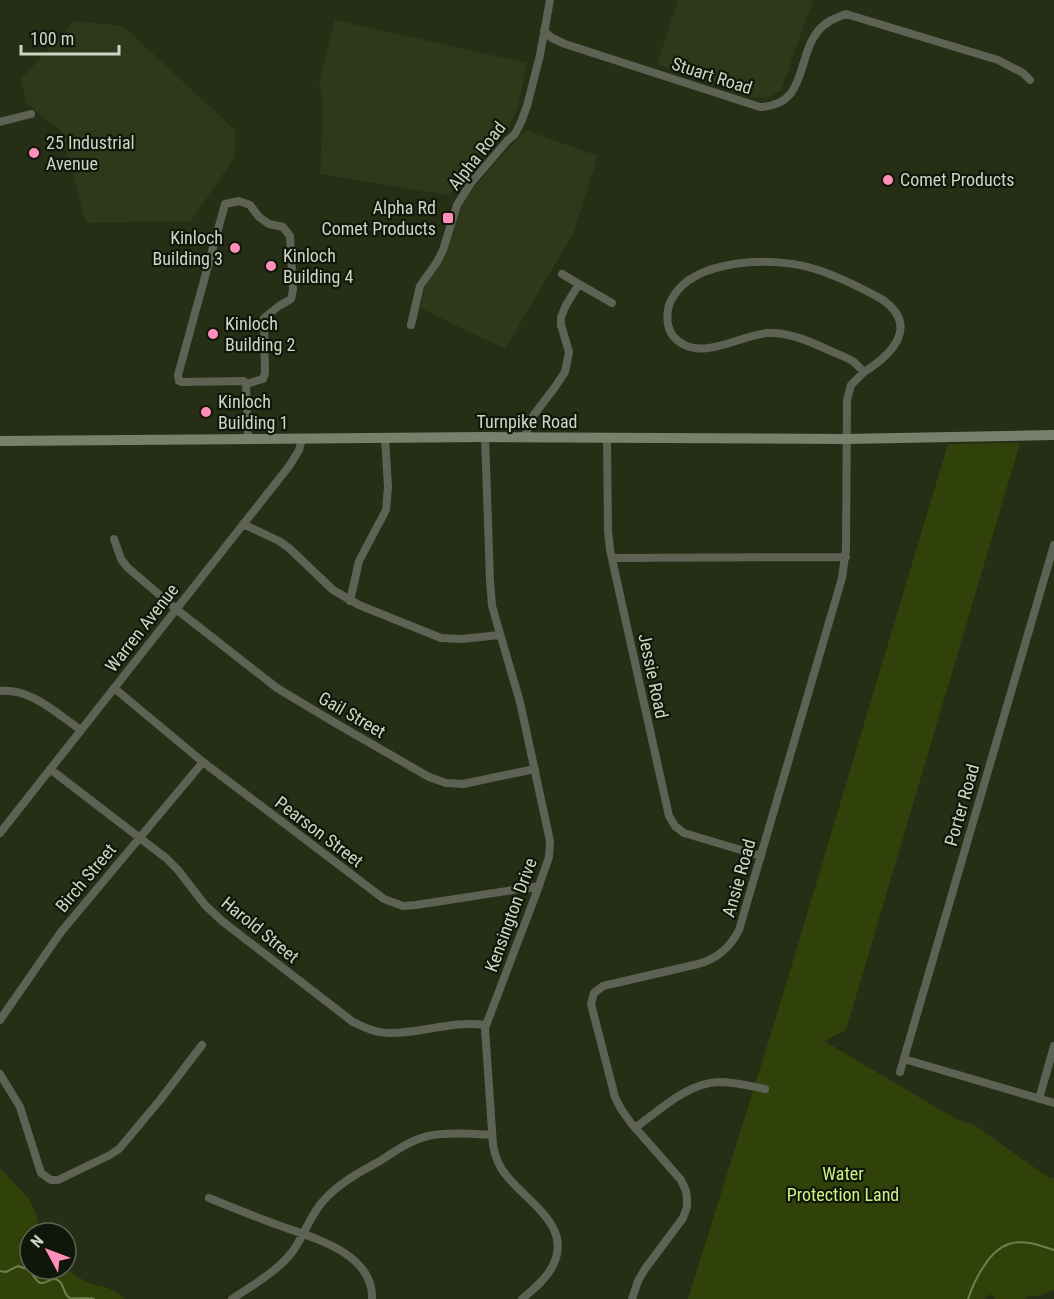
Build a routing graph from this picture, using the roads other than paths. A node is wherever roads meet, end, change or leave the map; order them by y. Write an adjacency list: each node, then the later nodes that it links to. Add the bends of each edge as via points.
1 (550, 0): 2 (street, Alpha Road)
2 (544, 31): 3 (street, Stuart Road, via 565,44 760,107 771,107 790,94 816,33 824,24 846,14 998,60); 9 (street, Alpha Road, via 521,123 471,183 458,205 437,262 420,286)
3 (1030, 80)
4 (31, 114): 5 (street)
5 (0, 122)
6 (562, 274): 7 (street)
7 (579, 284): 8 (street); 15 (street, via 561,315 569,352 565,372 533,416)
8 (612, 303)
9 (411, 325)
10 (864, 372): 10 (street, Ansie Road, via 849,359 778,333 710,348 690,347 669,329 670,302 687,282 718,267 780,263 821,271 883,300 897,316 900,332 893,348); 19 (street, Ansie Road, via 848,392)
11 (246, 384): 11 (street, via 184,383 178,375 225,204 239,201 250,205 268,224 283,227 290,236 293,290 291,299 264,318 265,373 263,379); 16 (street)
12 (1054, 435): 19 (main road, Turnpike Road)
13 (485, 437): 14 (main road, Turnpike Road); 15 (main road, Turnpike Road); 29 (street, Kensington Drive, via 490,580)
14 (386, 438): 17 (main road, Turnpike Road); 27 (street, via 386,510 359,561)
15 (524, 438): 18 (main road, Turnpike Road)
16 (248, 439): 17 (main road, Turnpike Road); 20 (main road, Turnpike Road)
17 (302, 439): 21 (street, Warren Avenue, via 296,457)
18 (607, 439): 19 (main road, Turnpike Road); 26 (street, Jessie Road)
19 (846, 439): 24 (street, Ansie Road)
20 (0, 441)
21 (243, 524): 27 (street, via 285,544 325,584); 28 (street, Warren Avenue)
22 (114, 539): 28 (street, Gail Street, via 124,564)
23 (1054, 545): 25 (street, Porter Road)
24 (846, 557): 26 (street); 38 (street, Ansie Road)
25 (1052, 557): 44 (street, Porter Road)
26 (612, 558): 38 (street, Jessie Road, via 670,819 684,833)
27 (350, 601): 29 (street, via 441,638)
28 (176, 609): 30 (street, Warren Avenue); 34 (street, Gail Street, via 286,694 429,777 463,784)
29 (500, 635): 34 (street, Kensington Drive)
30 (114, 688): 32 (street, Warren Avenue); 33 (street, Pearson Street)
31 (0, 691): 32 (street, via 14,690 32,698)
32 (81, 730): 35 (street, Warren Avenue)
33 (203, 762): 37 (street, Birch Street); 39 (street, Pearson Street, via 377,895 393,903 416,905)
34 (535, 768): 39 (street, Kensington Drive, via 550,841)
35 (50, 769): 36 (street, Warren Avenue); 37 (street, Harold Street)
36 (0, 833)
37 (140, 839): 40 (street, Birch Street, via 61,932); 41 (street, Harold Street, via 175,867 205,905 230,928 352,1022 387,1033)
38 (761, 856): 50 (street, Ansie Road, via 739,930 723,952 704,963 603,986 593,995 592,1006 615,1097)
39 (539, 886): 41 (street, Kensington Drive)
40 (0, 1020)
41 (485, 1025): 51 (street, Kensington Drive)
42 (202, 1045): 46 (street, via 118,1149 58,1180 41,1172 20,1107)
43 (1054, 1046): 48 (street)
44 (904, 1059): 45 (street, Porter Road); 48 (street)
45 (900, 1072)
46 (0, 1074)
47 (765, 1089): 50 (street, via 721,1082 699,1086)
48 (1039, 1099): 49 (street)
49 (1054, 1103)
50 (635, 1128): 57 (street, Ansie Road, via 681,1180 687,1203 683,1218 640,1277)
51 (492, 1135): 53 (street, via 436,1135 405,1145 337,1188 315,1211); 56 (street, Kensington Drive, via 503,1171 545,1215 558,1241 551,1269)
52 (209, 1198): 53 (street)
53 (303, 1234): 54 (street, via 282,1263); 55 (street, via 337,1248 358,1264 369,1281)
54 (232, 1299)
55 (372, 1299)
56 (522, 1299)
57 (632, 1299)

